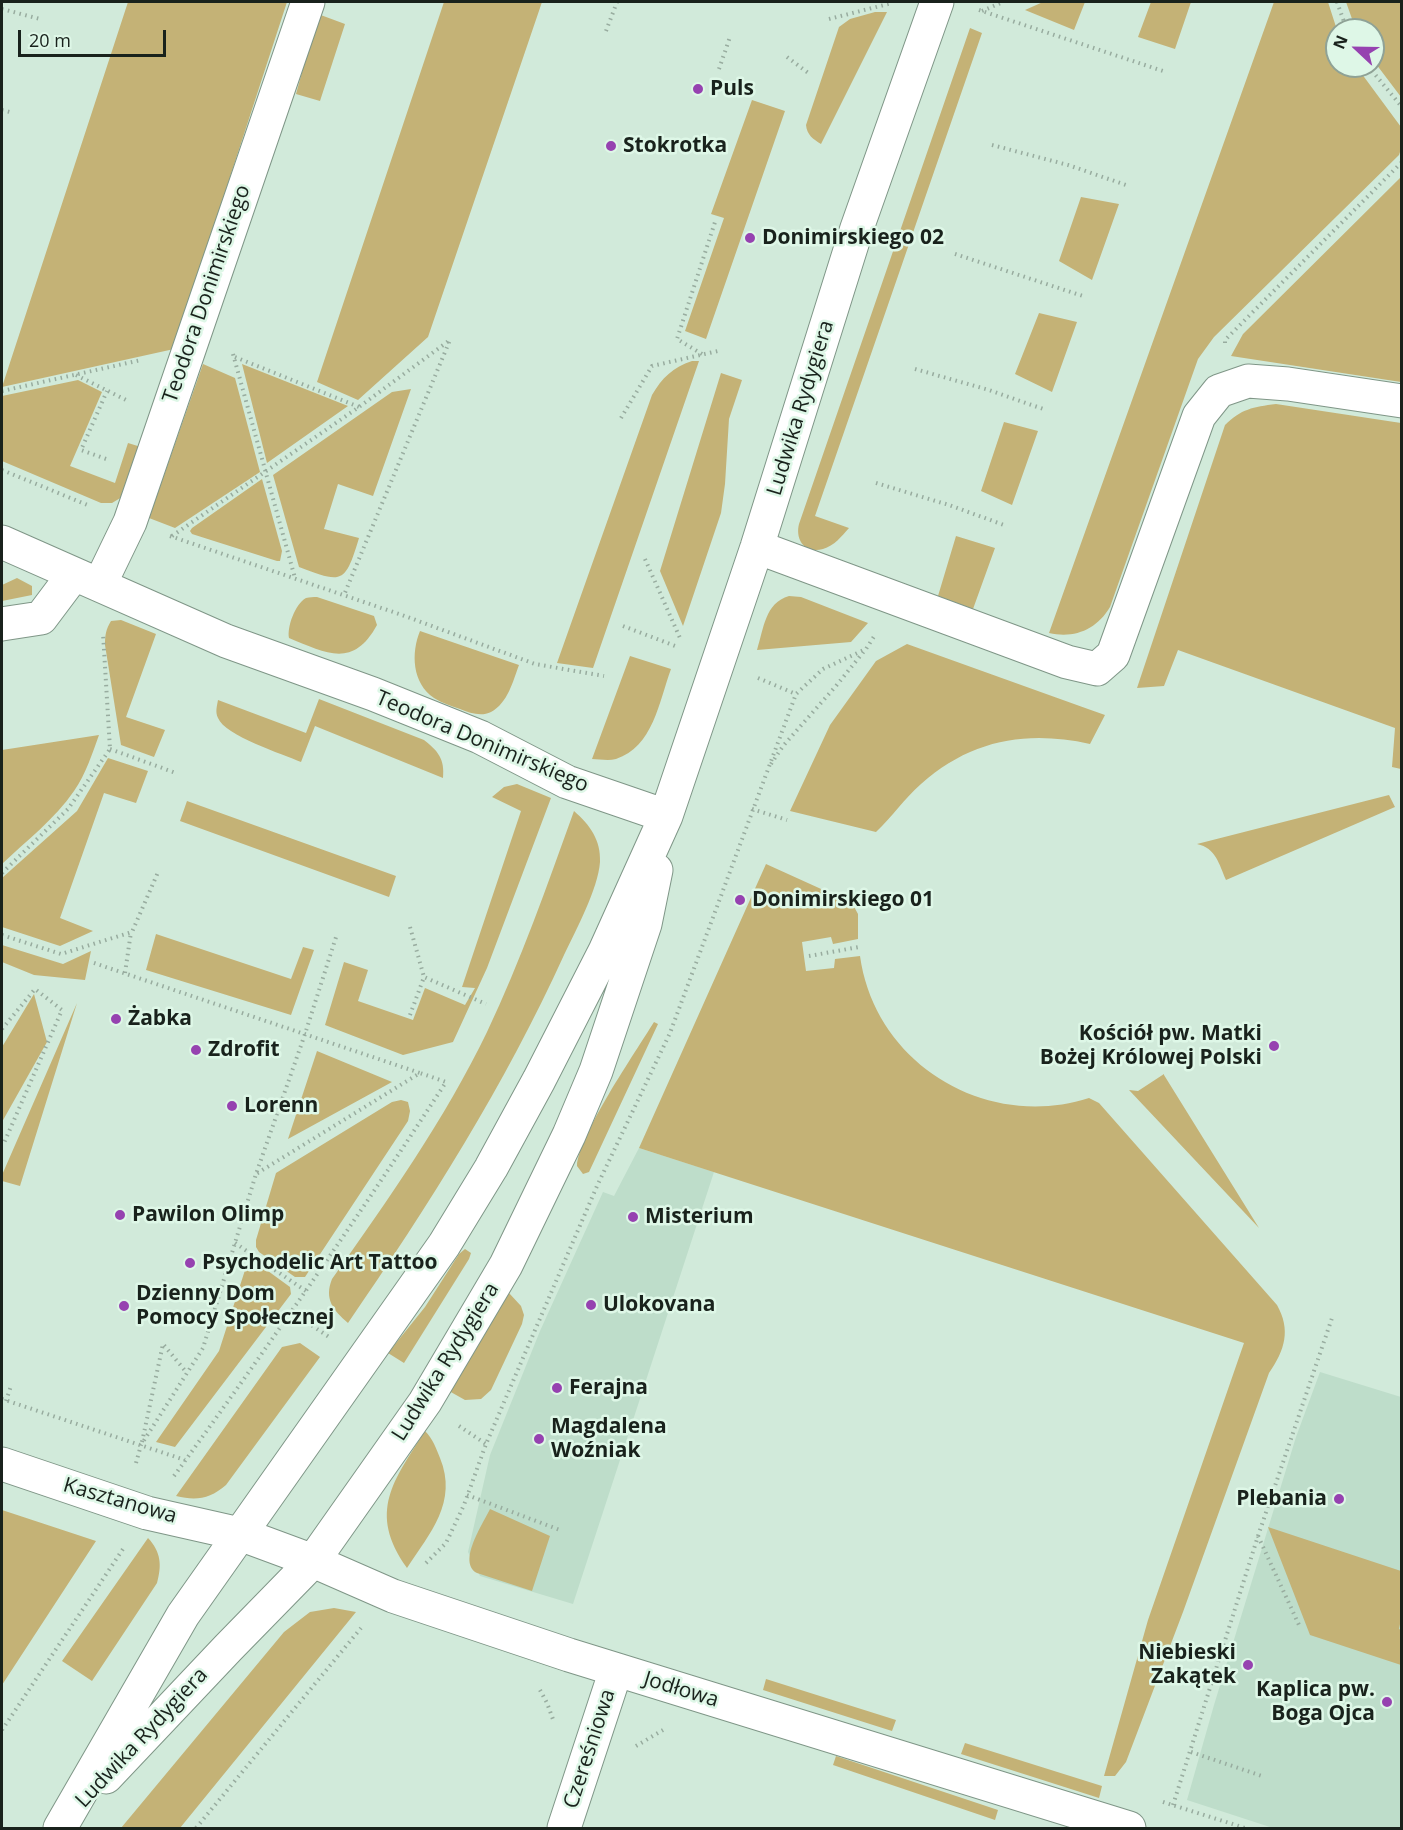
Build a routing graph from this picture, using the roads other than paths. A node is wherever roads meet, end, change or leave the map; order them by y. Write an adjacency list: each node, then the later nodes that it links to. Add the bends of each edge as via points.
1 (308, 2): 6 (street, Teodora Donimirskiego, via 130,522)
2 (937, 2): 5 (street, Ludwika Rydygiera, via 857,228)
3 (1401, 401): 5 (street, via 1248,381 1219,391 1199,416 1113,655 1097,669 1067,662)
4 (2, 542): 6 (street, Teodora Donimirskiego)
5 (757, 547): 8 (street, Ludwika Rydygiera)
6 (87, 579): 7 (street, via 41,618); 8 (street, Teodora Donimirskiego, via 226,641 480,737 567,782)
7 (2, 624)
8 (666, 816): 10 (street, Ludwika Rydygiera, via 605,951 491,1168 444,1245); 11 (street, Ludwika Rydygiera, via 645,924 596,1071 550,1177 506,1265 425,1402)
9 (2, 1464): 10 (street, Kasztanowa, via 135,1509)
10 (240, 1534): 11 (street, Jodłowa); 13 (street, Ludwika Rydygiera, via 183,1615)
11 (313, 1561): 12 (street, Jodłowa, via 393,1596); 13 (street, Ludwika Rydygiera)
12 (616, 1670): 14 (street, Czereśniowa); 15 (street, Jodłowa)
13 (65, 1822)
14 (564, 1828)
15 (1129, 1828)

